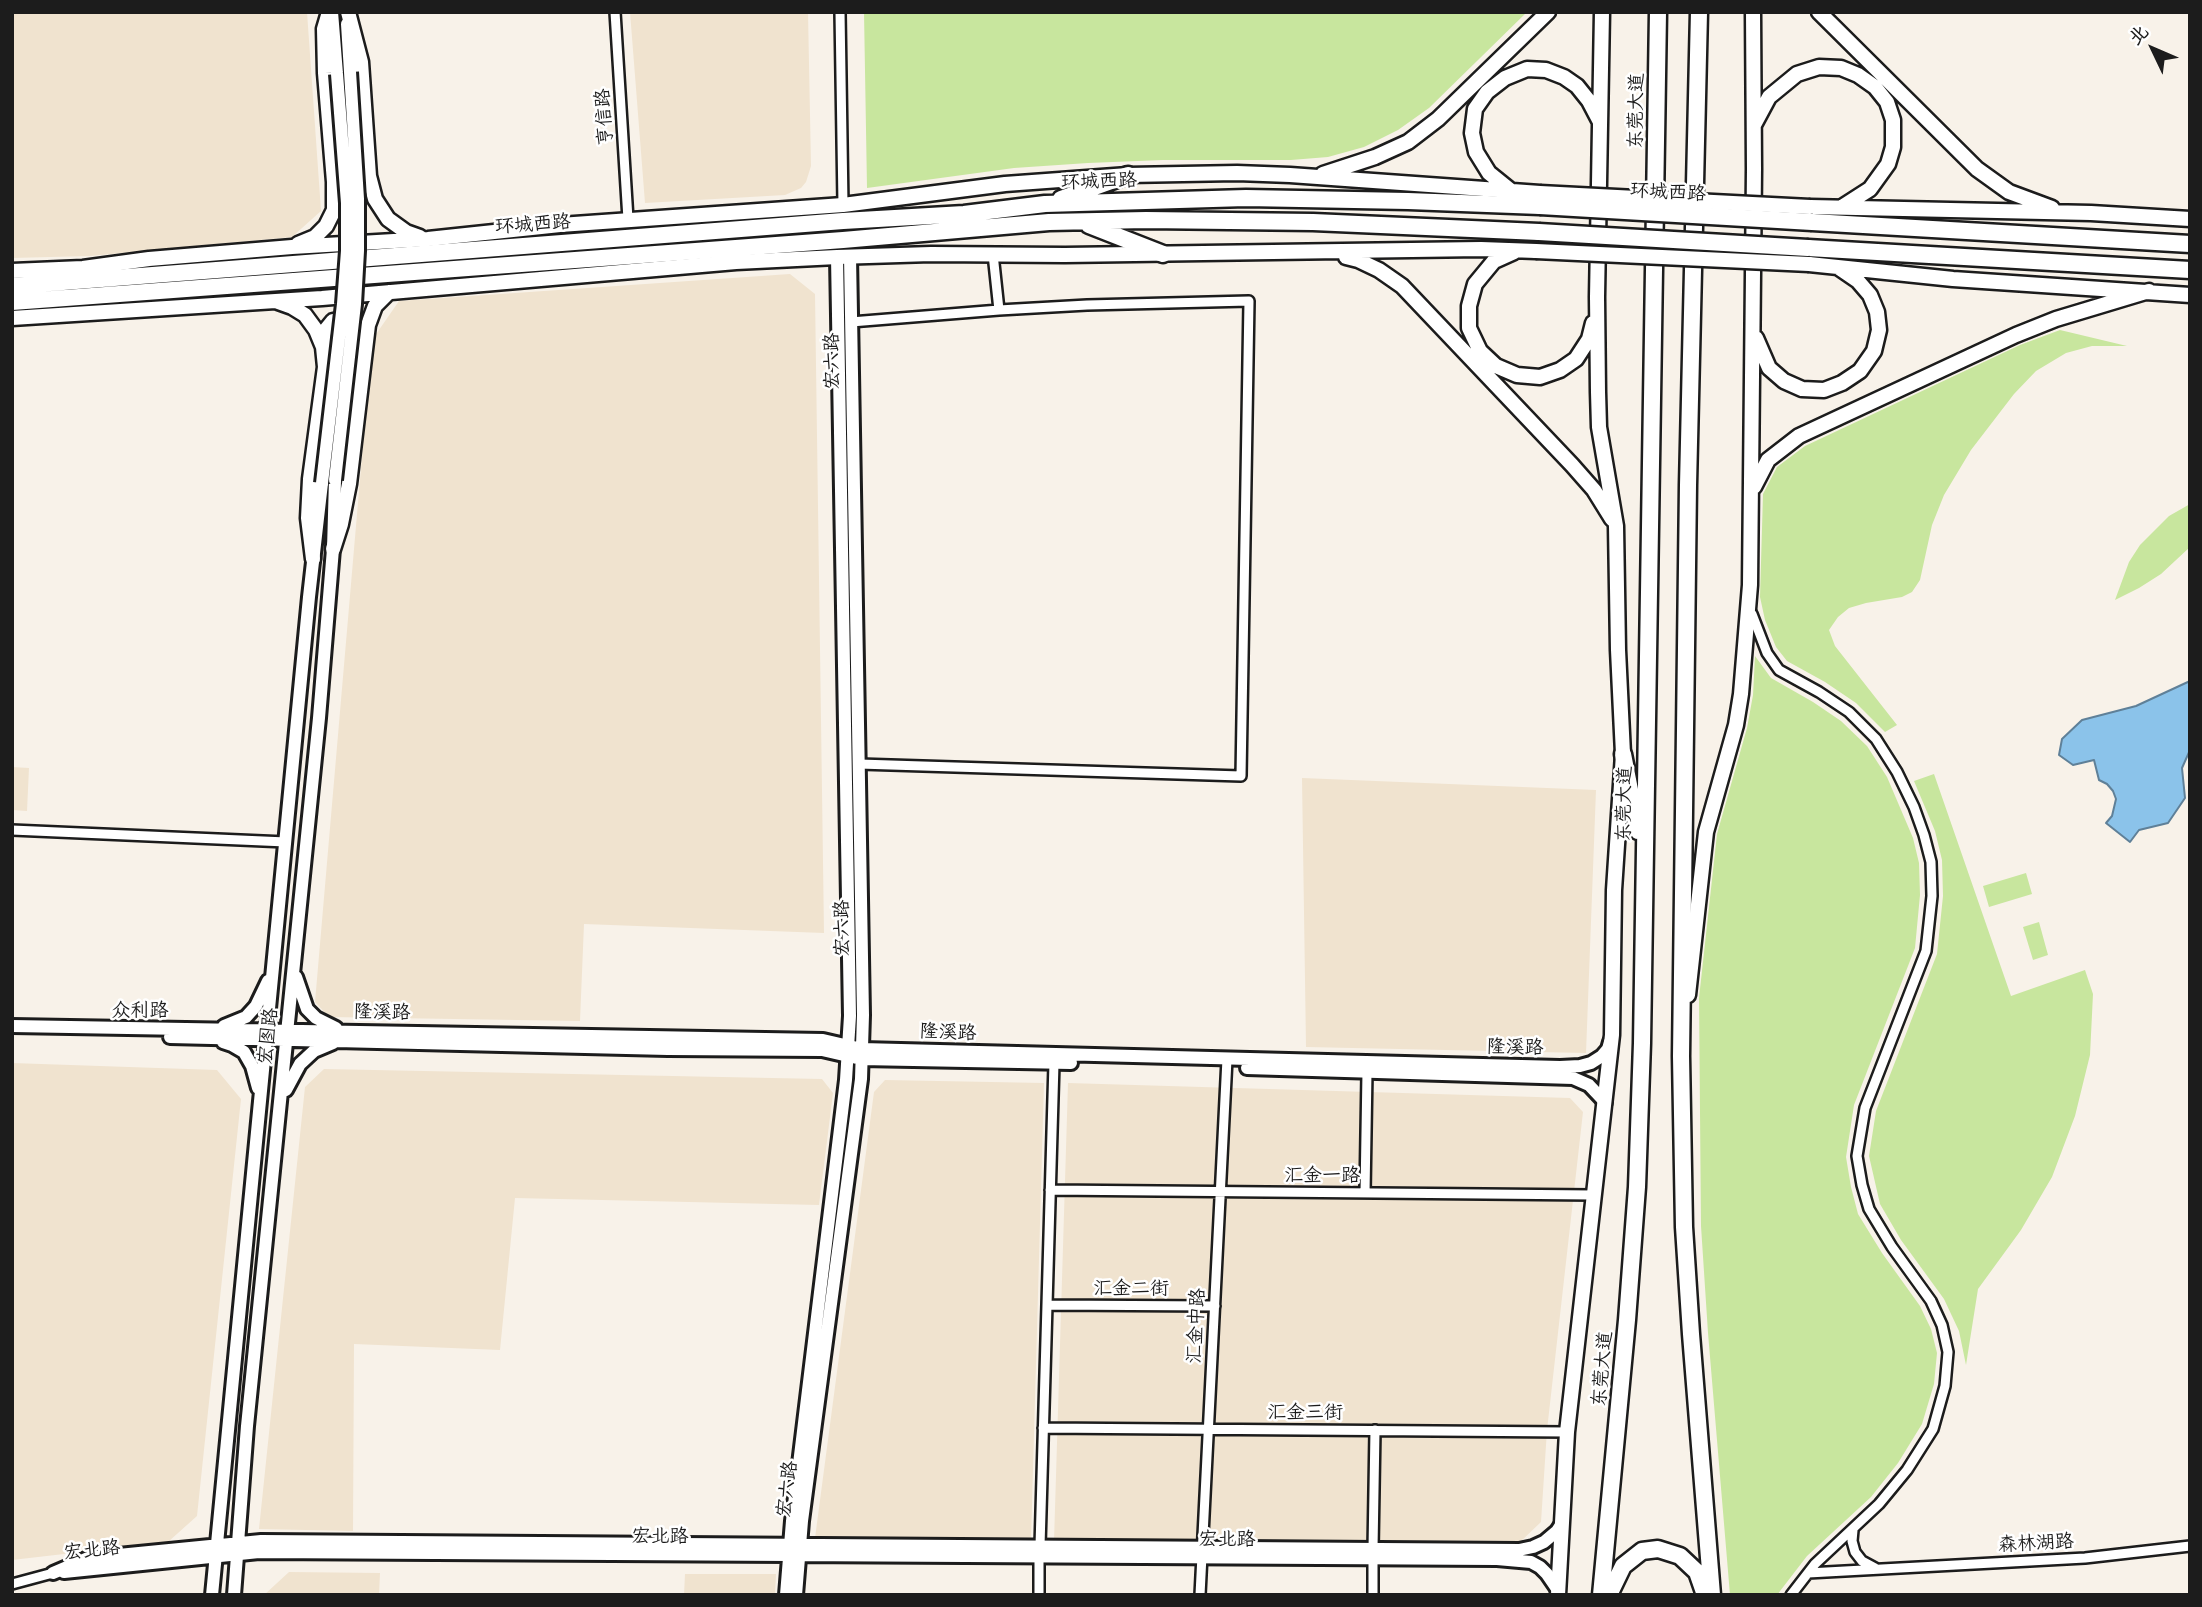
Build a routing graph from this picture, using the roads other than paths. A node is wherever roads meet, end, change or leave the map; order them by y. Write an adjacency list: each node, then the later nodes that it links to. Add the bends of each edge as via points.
1 (330, 12): 11 (street); 16 (main road, via 324,29)
2 (348, 12): 11 (street); 18 (main road, via 361,62 369,176)
3 (615, 12): 25 (street, 亨信路)
4 (840, 12): 21 (street)
5 (1548, 12): 15 (main road, via 1438,119 1408,142)
6 (1602, 12): 12 (main road)
7 (1658, 12): 62 (highway, 东莞大道)
8 (1699, 12): 74 (highway)
9 (1753, 12): 13 (main road)
10 (1819, 12): 23 (main road, via 1977,169 2010,192)
11 (343, 73): 55 (street, 宏图路, bridge, via 358,199 358,251 335,480); 56 (street, 宏图路, bridge, via 347,251)
12 (1601, 124): 17 (main road, via 1589,101 1564,77 1527,69 1505,78 1475,109 1472,133 1476,152 1489,173); 46 (main road)
13 (1754, 126): 22 (main road, via 1769,97 1797,74 1819,67 1842,68 1875,87 1893,120 1893,147 1888,164 1870,189); 50 (main road)
14 (1128, 175): 15 (main road); 20 (highway); 21 (main road, via 981,186)
15 (1313, 176): 17 (main road)
16 (334, 190): 18 (main road, via 338,207 347,218 362,217); 30 (main road, via 334,210 326,226 315,237)
17 (1511, 191): 19 (main road)
18 (375, 199): 28 (main road, via 388,219 406,232)
19 (1540, 199): 20 (highway, 环城西路, via 1246,198); 24 (highway, 环城西路, bridge)
20 (1045, 204): 40 (highway, 环城西路, via 964,214)
21 (842, 205): 25 (main road)
22 (1842, 207): 23 (main road); 24 (main road)
23 (2063, 213): 26 (main road)
24 (1811, 215): 29 (highway, 环城西路)
25 (628, 219): 28 (main road)
26 (2190, 219)
27 (1080, 221): 34 (highway); 35 (highway, 环城西路, bridge, via 1313,222 1539,232); 45 (highway, 环城西路)
28 (428, 239): 30 (main road)
29 (2190, 244)
30 (292, 247): 39 (main road)
31 (1518, 250): 32 (main road); 35 (main road, bridge); 46 (main road, via 1494,261 1475,284 1469,306 1469,328 1480,351 1496,366 1517,375 1540,377 1560,370 1576,359 1589,339)
32 (1327, 253): 34 (main road); 54 (main road, via 1358,260 1402,286 1573,465)
33 (993, 254): 34 (main road); 36 (main road); 47 (street)
34 (1163, 254)
35 (1809, 256): 37 (main road); 38 (highway, 环城西路)
36 (843, 257): 42 (main road); 49 (street, 宏六路); 72 (street, 宏六路)
37 (1838, 267): 41 (main road); 50 (main road, via 1858,281 1877,312 1874,351 1860,371 1824,390 1802,389 1769,368)
38 (2190, 270)
39 (12, 271)
40 (12, 286)
41 (2149, 291): 43 (main road); 53 (main road, via 2016,335 1799,436 1768,460)
42 (388, 292): 44 (main road); 52 (main road, via 375,306)
43 (2190, 295)
44 (273, 300): 48 (main road); 51 (main road, via 305,315)
45 (12, 302)
46 (1597, 308): 54 (main road, via 1599,427)
47 (999, 310): 49 (street); 59 (street, via 1249,300 1241,776)
48 (12, 318)
49 (851, 322): 59 (street, 宏六路)
50 (1753, 324): 53 (main road)
51 (323, 347): 52 (main road, via 324,332 333,321 346,320 358,325); 56 (main road, via 325,367 308,518)
52 (365, 348): 55 (main road, via 349,484)
53 (1751, 491): 57 (main road)
54 (1616, 526): 58 (main road)
55 (333, 549): 64 (street, 宏图路)
56 (313, 559): 61 (street, 宏图路)
57 (1749, 598): 74 (main road, via 1736,725 1706,832); 92 (street, via 1766,653 1779,670 1849,712 1876,739 1914,807 1931,862 1926,951 1865,1108 1857,1156 1869,1209 1942,1325 1948,1352 1945,1386 1933,1429 1907,1470)
58 (1623, 754): 62 (highway); 70 (main road, via 1614,890)
59 (859, 764): 73 (street, 宏六路)
60 (12, 830): 61 (street)
61 (286, 842): 63 (street, 宏图路)
62 (1644, 862): 112 (highway, 东莞大道, via 1636,1187)
63 (274, 961): 67 (street, via 256,1006 246,1017); 68 (street, 宏图路)
64 (294, 966): 69 (street, 宏图路); 71 (street, via 307,1009)
65 (12, 1026): 67 (street, 众利路)
66 (12, 1033): 67 (street, 众利路)
67 (212, 1034): 68 (street, 众利路); 78 (street, via 244,1052)
68 (267, 1035): 69 (street, 隆溪路); 78 (street, 宏图路)
69 (287, 1035): 71 (street, 隆溪路); 80 (street, 宏图路)
70 (1612, 1035): 76 (street, 隆溪路, via 1602,1056 1580,1066); 79 (main road)
71 (343, 1036): 72 (street, 隆溪路); 80 (street, via 300,1064)
72 (848, 1051): 73 (street, 隆溪路); 96 (street, 宏六路)
73 (862, 1054): 75 (street, 隆溪路); 76 (street, 隆溪路); 96 (street, 宏六路)
74 (1681, 1056): 115 (highway, via 1690,1334)
75 (1054, 1063): 76 (street, 隆溪路); 81 (street)
76 (1226, 1063): 77 (street, 隆溪路); 82 (street, 汇金中路)
77 (1367, 1072): 79 (street, 隆溪路, via 1573,1078 1589,1085); 83 (street)
78 (261, 1102): 95 (street, 宏图路)
79 (1605, 1102): 84 (main road)
80 (281, 1103): 94 (street, 宏图路)
81 (1050, 1191): 82 (street, 汇金一路); 85 (street)
82 (1220, 1192): 83 (street, 汇金一路); 86 (street, 汇金中路)
83 (1365, 1193): 84 (street, 汇金一路)
84 (1593, 1195): 90 (main road)
85 (1047, 1305): 86 (street, 汇金二街); 87 (street)
86 (1214, 1306): 88 (street, 汇金中路)
87 (1043, 1428): 88 (street, 汇金三街); 97 (street)
88 (1209, 1429): 89 (street, 汇金三街); 98 (street, 汇金中路)
89 (1375, 1430): 90 (street, 汇金三街); 99 (street)
90 (1567, 1432): 91 (main road)
91 (1561, 1525): 99 (street, 宏北路, via 1544,1542 1519,1550); 104 (main road)
92 (1853, 1530): 100 (street, via 1855,1552 1862,1561); 102 (street)
93 (2190, 1546): 100 (street, 森林湖路, via 2085,1558)
94 (238, 1548): 95 (street, 宏北路); 96 (street, 宏北路, via 259,1552); 106 (street, 宏图路)
95 (216, 1550): 101 (street, 宏北路, via 88,1558); 105 (street, 宏图路)
96 (795, 1550): 97 (street, 宏北路); 107 (street, 宏六路); 108 (street, 宏六路)
97 (1039, 1552): 98 (street, 宏北路); 109 (street)
98 (1202, 1553): 99 (street, 宏北路); 110 (street, 汇金中路)
99 (1373, 1553): 104 (street, 宏北路, via 1531,1562); 111 (street)
100 (1883, 1569): 102 (street, 森林湖路)
101 (52, 1573): 103 (street)
102 (1808, 1573): 116 (street)
103 (12, 1584)
104 (1558, 1592)
105 (212, 1595)
106 (234, 1595)
107 (786, 1595)
108 (796, 1595)
109 (1039, 1595)
110 (1200, 1595)
111 (1373, 1595)
112 (1601, 1595)
113 (1609, 1595): 114 (highway, via 1623,1566 1642,1551 1658,1549 1680,1556 1696,1572)
114 (1705, 1595)
115 (1712, 1595)
116 (1791, 1595)

